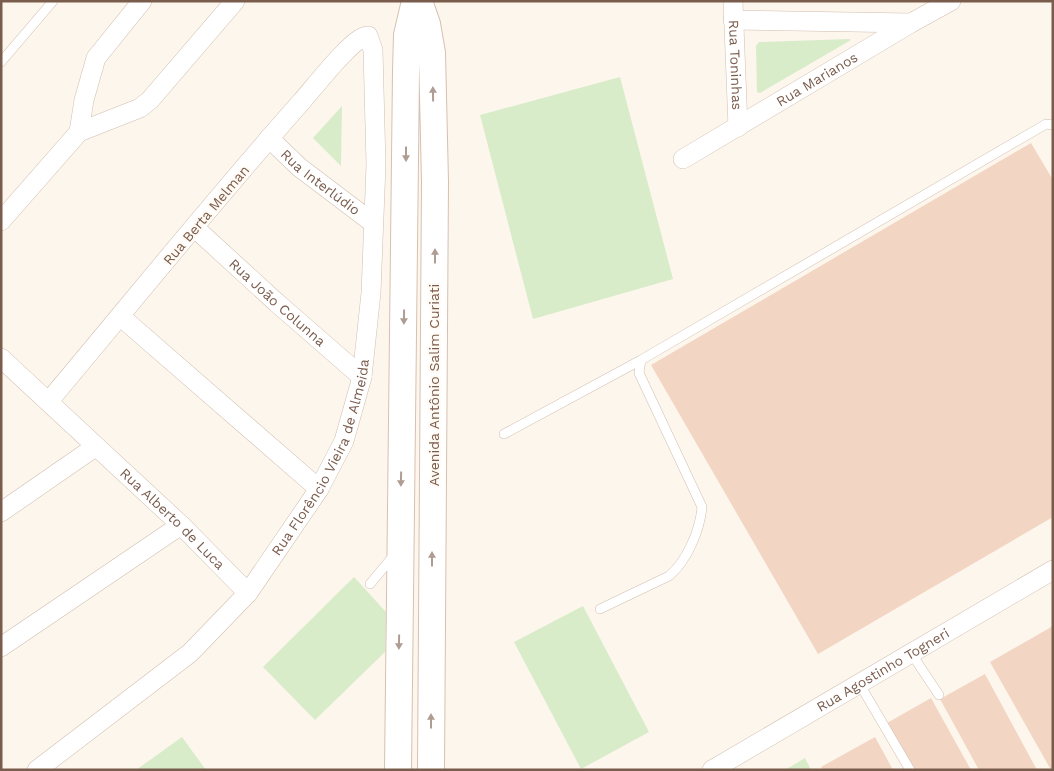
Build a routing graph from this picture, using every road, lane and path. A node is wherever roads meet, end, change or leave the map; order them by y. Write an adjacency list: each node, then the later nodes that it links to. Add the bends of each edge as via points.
1 (53, 1): 11 (lane)
2 (142, 1): 14 (street, via 96,58)
3 (235, 1): 14 (street, via 140,108)
4 (415, 1): 30 (street, one-way to 30, via 407,35)
5 (419, 1): 41 (street, Avenida Antônio Salim Curiati, one-way to 5, via 435,182 432,53)
6 (732, 1): 8 (street, Rua Toninhas)
7 (940, 4): 9 (street, Rua Marianos)
8 (733, 20): 9 (street); 13 (street, Rua Toninhas)
9 (911, 23): 13 (street, Rua Marianos)
10 (368, 36): 15 (street, Rua Berta Melman, via 362,36 343,54); 18 (street, Rua Florêncio Vieira de Almeida, via 373,50 375,101)
11 (1, 62)
12 (1053, 125): 21 (lane, via 1046,124)
13 (738, 127): 16 (street, Rua Marianos)
14 (79, 132): 17 (street)
15 (269, 138): 18 (street, Rua Interlúdio, via 306,173); 19 (street, Rua Berta Melman)
16 (683, 159)
17 (1, 221)
18 (373, 223): 23 (street, Rua Florêncio Vieira de Almeida, via 371,293)
19 (195, 228): 20 (street, Rua Berta Melman); 23 (street, Rua João Colunna)
20 (120, 316): 24 (street, Rua Berta Melman); 27 (street)
21 (641, 360): 25 (lane); 34 (lane, via 639,373 702,507 701,522 679,568)
22 (2, 362): 24 (street, Rua Alberto de Luca)
23 (362, 377): 27 (street, Rua Florêncio Vieira de Almeida, via 344,441)
24 (49, 400): 26 (street, Rua Alberto de Luca)
25 (504, 434)
26 (95, 447): 28 (street); 29 (street, Rua Alberto de Luca)
27 (319, 489): 33 (street, Rua Florêncio Vieira de Almeida)
28 (1, 512)
29 (180, 525): 33 (street, Rua Alberto de Luca); 35 (street)
30 (400, 549): 32 (lane); 40 (street, one-way to 40)
31 (1053, 570): 36 (street, Rua Agostinho Togneri)
32 (370, 584)
33 (248, 593): 39 (street, Rua Florêncio Vieira de Almeida, via 190,653)
34 (600, 609)
35 (1, 647)
36 (911, 652): 37 (street, Rua Agostinho Togneri); 38 (lane)
37 (859, 682): 42 (street, Rua Agostinho Togneri); 43 (lane)
38 (939, 695)
39 (37, 770)
40 (398, 770)
41 (431, 770)
42 (712, 770)
43 (910, 770)

